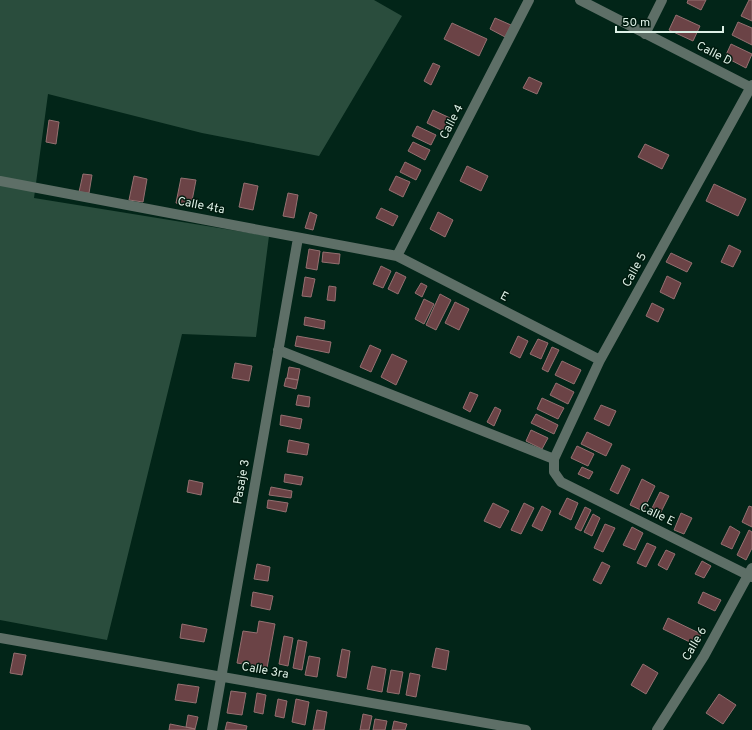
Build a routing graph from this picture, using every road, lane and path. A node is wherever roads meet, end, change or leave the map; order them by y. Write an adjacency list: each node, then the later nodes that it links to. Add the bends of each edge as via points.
1 (529, 0): 8 (street, Calle 4)
2 (580, 0): 4 (street, Calle D)
3 (662, 0): 4 (street)
4 (645, 34): 5 (street, Calle D)
5 (752, 87): 10 (street, Calle 5)
6 (0, 181): 7 (street, Calle 4ta)
7 (298, 238): 8 (street, Calle 4ta); 9 (street, Pasaje 3)
8 (397, 256): 10 (street, E)
9 (278, 350): 11 (street); 15 (street, Pasaje 3)
10 (600, 360): 11 (street, Calle 5)
11 (554, 459): 12 (street, Calle 5)
12 (554, 472): 13 (street, Calle E, via 561,482)
13 (751, 574): 18 (street, Calle 6, via 704,656)
14 (0, 638): 15 (street, Calle 3ra)
15 (222, 677): 16 (street, Pasaje 3); 17 (street, Calle 3ra)
16 (212, 730)
17 (526, 730)
18 (657, 730)

